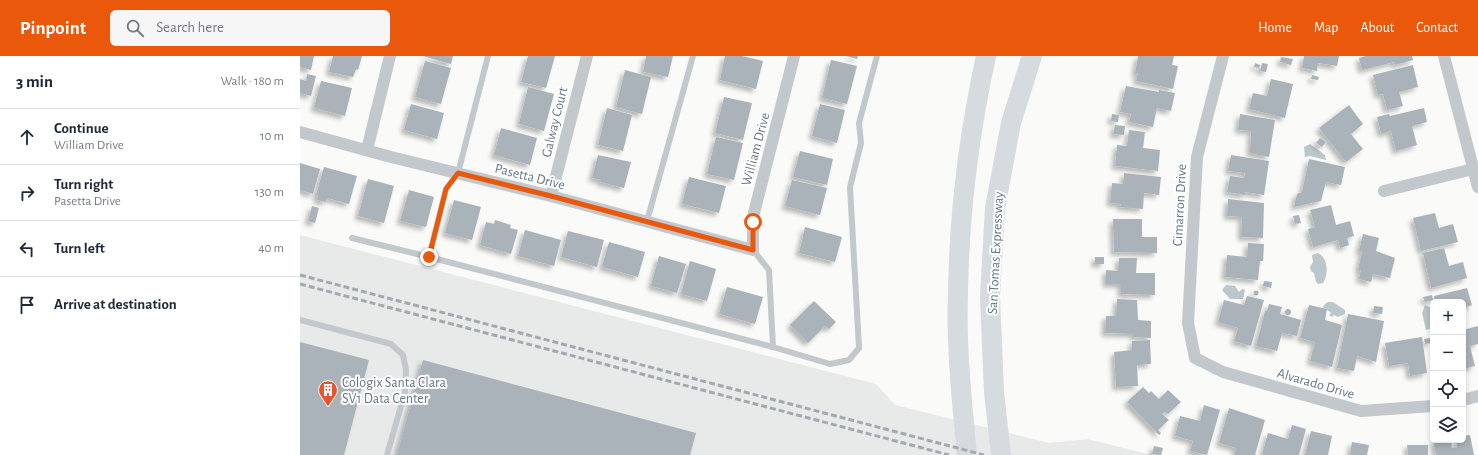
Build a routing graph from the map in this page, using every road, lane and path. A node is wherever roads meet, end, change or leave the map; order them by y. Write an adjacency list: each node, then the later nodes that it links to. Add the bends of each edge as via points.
1 (390, 56): 12 (street)
2 (488, 56): 14 (lane)
3 (587, 56): 17 (street, Galway Court)
4 (693, 56): 18 (lane)
5 (794, 56): 20 (street, William Drive, via 752,217)
6 (877, 56): 23 (lane, via 859,123 861,143 850,187 859,348 849,360 830,364)
7 (986, 56): 29 (highway, via 976,104 962,207 958,295 960,384)
8 (1032, 56): 30 (highway, San Tomas Expressway, via 1011,123 995,208 990,297 994,392)
9 (1223, 56): 24 (street, Cimarron Drive, via 1197,157 1188,323)
10 (1444, 56): 13 (street)
11 (300, 132): 12 (street, Pasetta Drive)
12 (367, 150): 14 (street, Pasetta Drive)
13 (1473, 169): 15 (street); 16 (street)
14 (458, 173): 17 (street, Pasetta Drive); 21 (lane, via 446,189)
15 (1478, 187)
16 (1384, 191)
17 (551, 196): 18 (street, Pasetta Drive)
18 (647, 221): 20 (street, Pasetta Drive)
19 (352, 238): 21 (lane)
20 (753, 250): 23 (lane, via 769,270)
21 (429, 257): 23 (lane)
22 (300, 320): 28 (lane, via 391,344 403,355 406,370 405,392)
23 (773, 347)
24 (1195, 358): 27 (street, Alvarado Drive, via 1224,372 1360,411)
25 (1478, 396): 26 (street)
26 (1466, 399)
27 (1430, 406)
28 (387, 455)
29 (967, 455)
30 (1001, 455)

